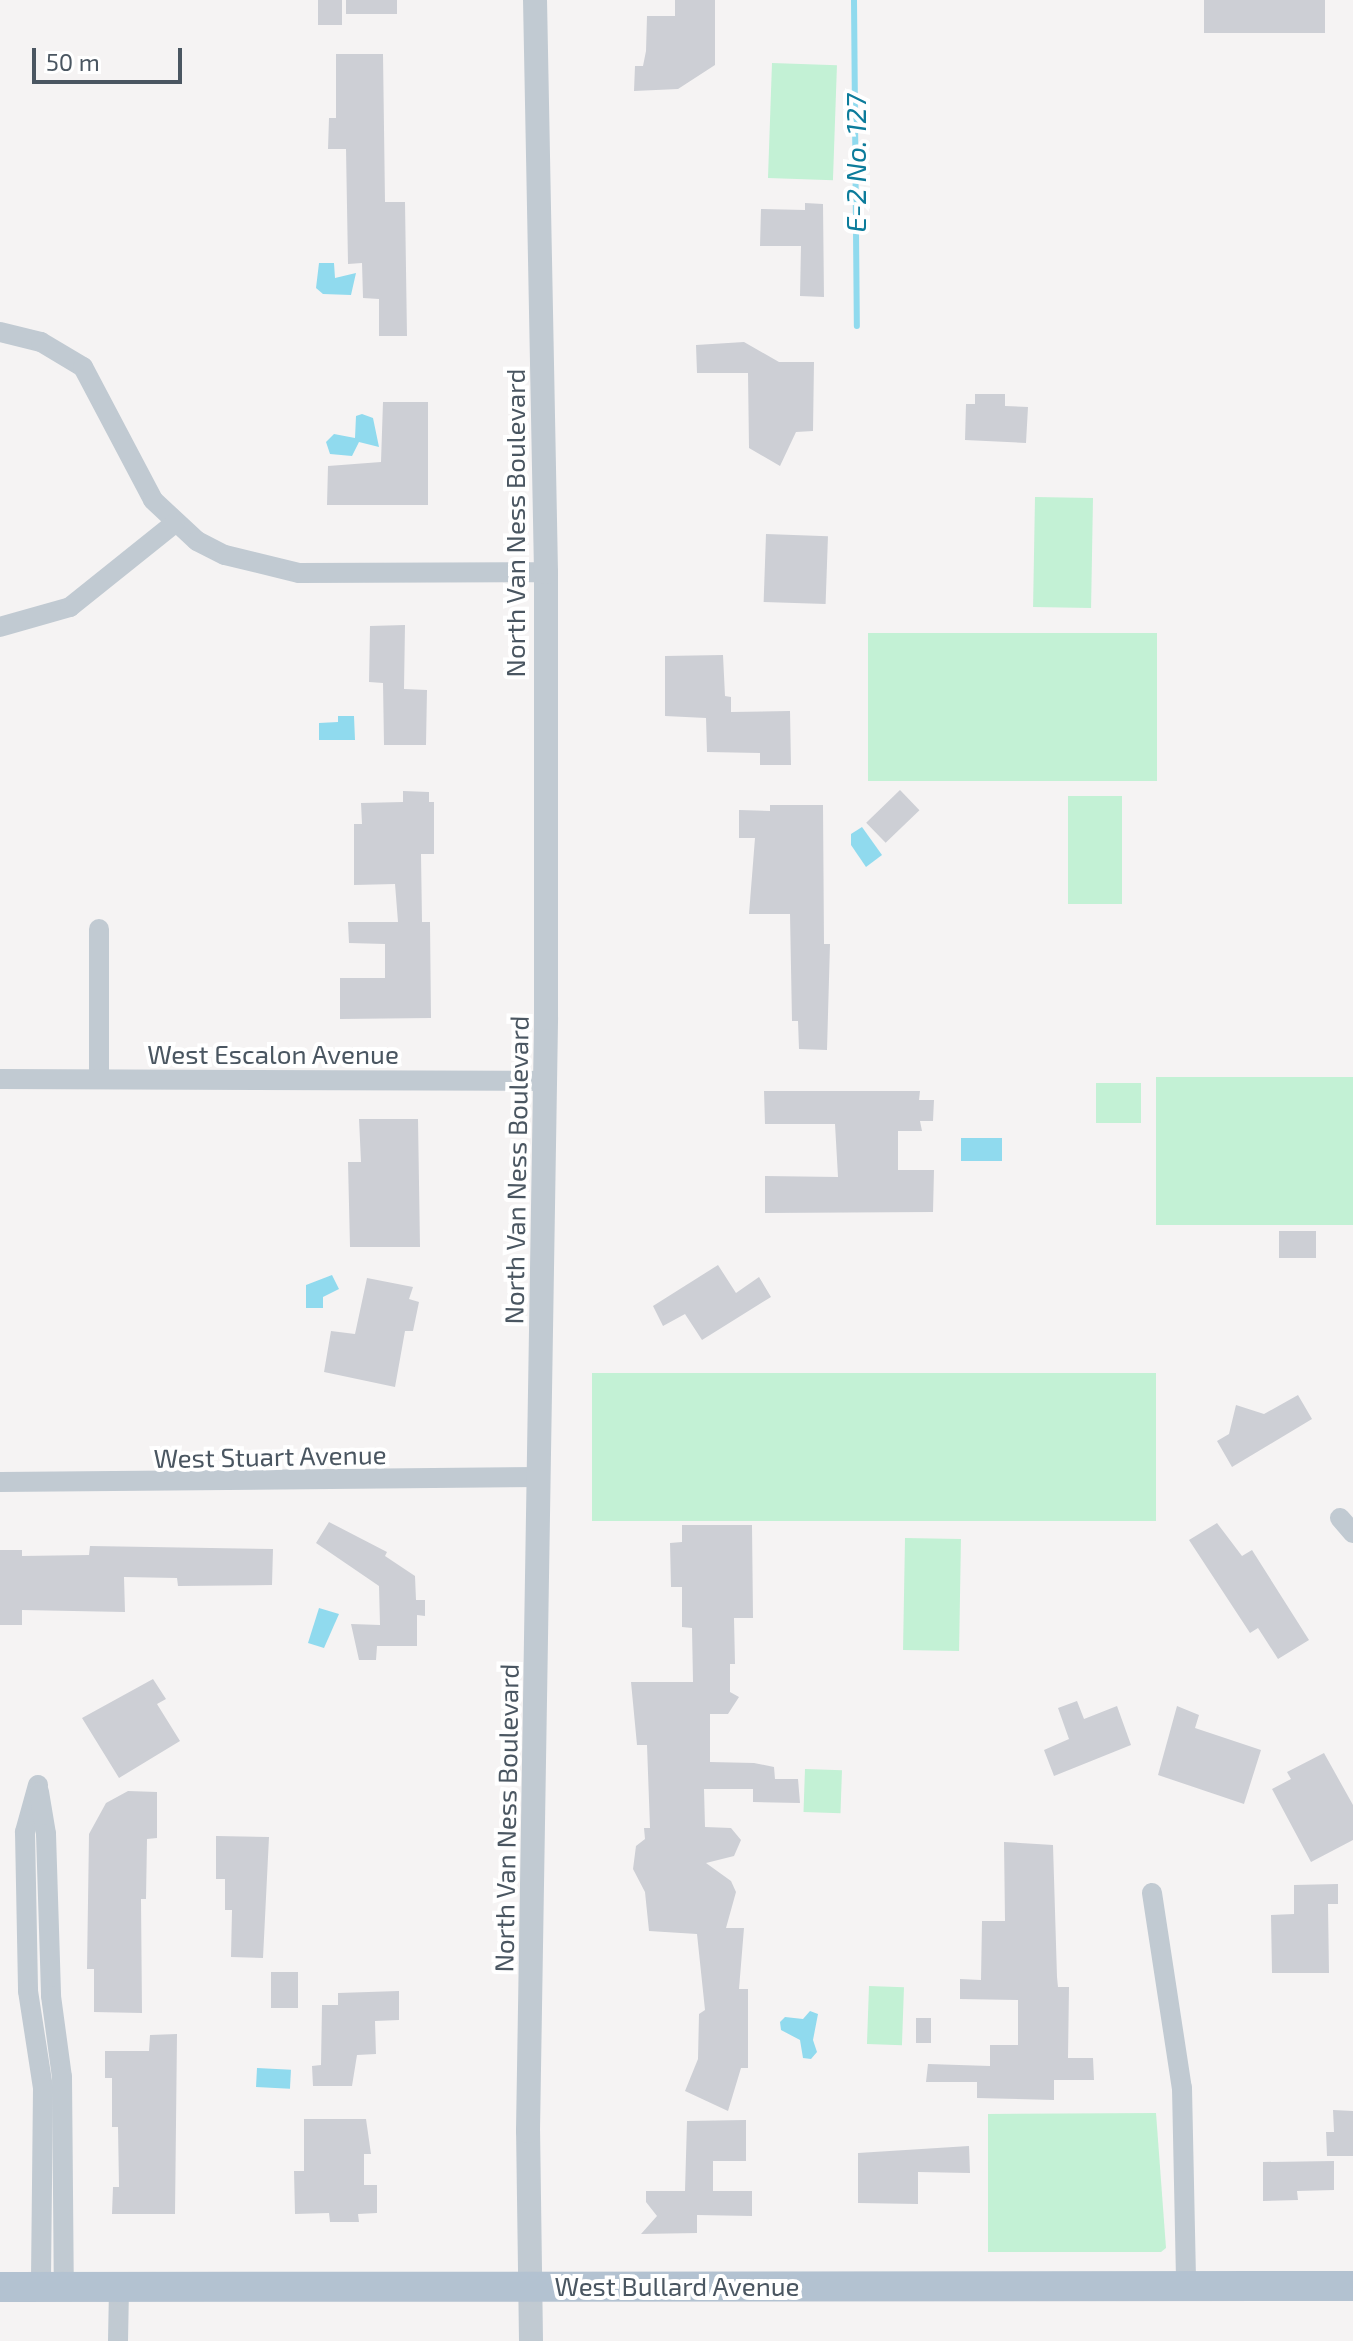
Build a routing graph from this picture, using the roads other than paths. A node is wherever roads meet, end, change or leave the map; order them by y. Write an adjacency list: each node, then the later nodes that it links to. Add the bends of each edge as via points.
1 (535, 0): 4 (street, North Van Ness Boulevard)
2 (0, 332): 3 (street, via 41,342 83,367 153,500)
3 (175, 523): 4 (street, via 225,555 275,570); 5 (street, via 70,607)
4 (546, 572): 9 (street, North Van Ness Boulevard)
5 (0, 627)
6 (99, 929): 8 (street)
7 (0, 1079): 8 (street, West Escalon Avenue)
8 (99, 1079): 9 (street, West Escalon Avenue)
9 (545, 1081): 10 (street, North Van Ness Boulevard)
10 (540, 1477): 11 (street, West Stuart Avenue); 23 (street, North Van Ness Boulevard, via 528,2131)
11 (0, 1482)
12 (47, 1886): 13 (street); 13 (street, via 38,1785 25,1832); 15 (street)
13 (26, 1887): 16 (street)
14 (1152, 1893): 18 (street, via 1182,2088)
15 (51, 1996): 16 (street); 17 (street)
16 (29, 1997): 17 (street)
17 (53, 2117): 19 (street)
18 (1186, 2285): 20 (main road, West Bullard Avenue); 23 (main road, West Bullard Avenue)
19 (52, 2286): 21 (main road, West Bullard Avenue); 22 (main road, West Bullard Avenue)
20 (1353, 2286)
21 (0, 2287)
22 (119, 2287): 23 (main road, West Bullard Avenue); 24 (street)
23 (532, 2287): 25 (street, North Van Ness Boulevard)
24 (118, 2341)
25 (531, 2341)

